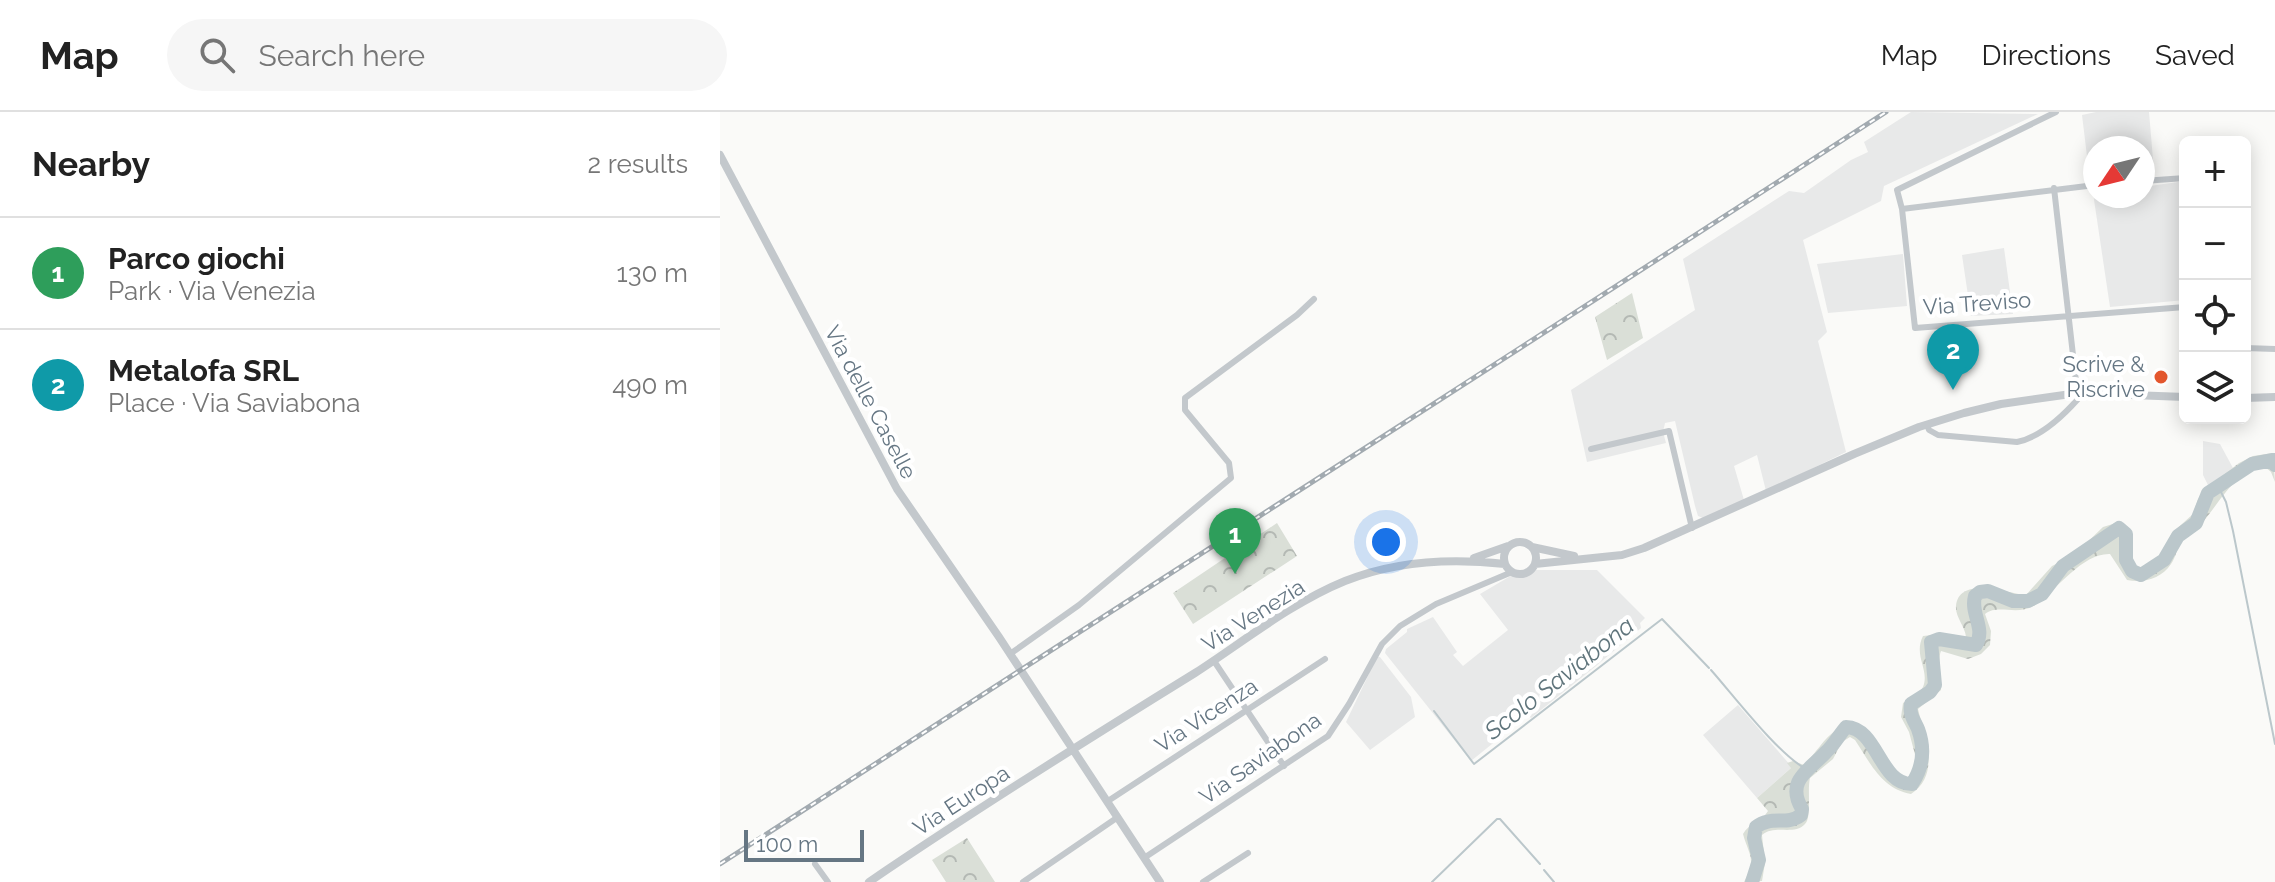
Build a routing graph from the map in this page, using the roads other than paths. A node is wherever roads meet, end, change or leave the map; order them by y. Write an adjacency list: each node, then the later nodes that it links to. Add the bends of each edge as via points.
1 (2056, 112): 7 (street, via 1897,190)
2 (720, 155): 26 (street, Via delle Caselle, via 880,462)
3 (2179, 178): 4 (street)
4 (2155, 180)
5 (2083, 186): 6 (street)
6 (2054, 188): 7 (street); 10 (street)
7 (1902, 209): 10 (street, Via Treviso, via 1915,328)
8 (1314, 299): 26 (street, via 1185,398 1185,410 1229,463 1231,478 1079,605)
9 (2179, 307): 10 (street)
10 (2068, 314): 13 (street)
11 (2251, 348): 12 (street)
12 (2275, 349)
13 (2078, 393): 14 (street); 17 (street, via 2001,404); 17 (street, via 2067,411 2027,440 1938,435)
14 (2179, 397)
15 (2275, 397): 16 (street)
16 (2251, 398)
17 (1927, 425): 19 (street)
18 (1591, 449): 19 (street, via 1669,431)
19 (1692, 528): 22 (street, via 1633,552)
20 (1508, 546): 21 (street, via 1523,541); 23 (street, Via Venezia); 25 (street)
21 (1532, 546): 22 (street); 24 (street)
22 (1582, 558): 24 (street, Via Saviabona)
23 (1470, 560): 25 (street, Via Venezia); 28 (street, Via Venezia, via 1387,568 1344,582)
24 (1535, 564): 25 (street, Via Saviabona, via 1527,573)
25 (1508, 568): 31 (street, Via Saviabona, via 1400,626 1382,644 1328,736)
26 (1010, 654): 30 (street, Via delle Caselle)
27 (1325, 659): 29 (street, Via Vicenza)
28 (1214, 661): 29 (street); 30 (street, Via Venezia)
29 (1248, 709): 31 (street); 32 (street, Via Vicenza)
30 (1073, 748): 32 (street, Via delle Caselle); 38 (street, Via Europa)
31 (1284, 766): 35 (street, Via Saviabona)
32 (1108, 801): 33 (street, Via delle Caselle)
33 (1118, 817): 35 (street, Via delle Caselle); 39 (street)
34 (1248, 853): 41 (street)
35 (1144, 858): 40 (street)
36 (815, 864): 37 (street)
37 (828, 882)
38 (869, 882)
39 (1023, 882)
40 (1160, 882)
41 (1203, 882)

